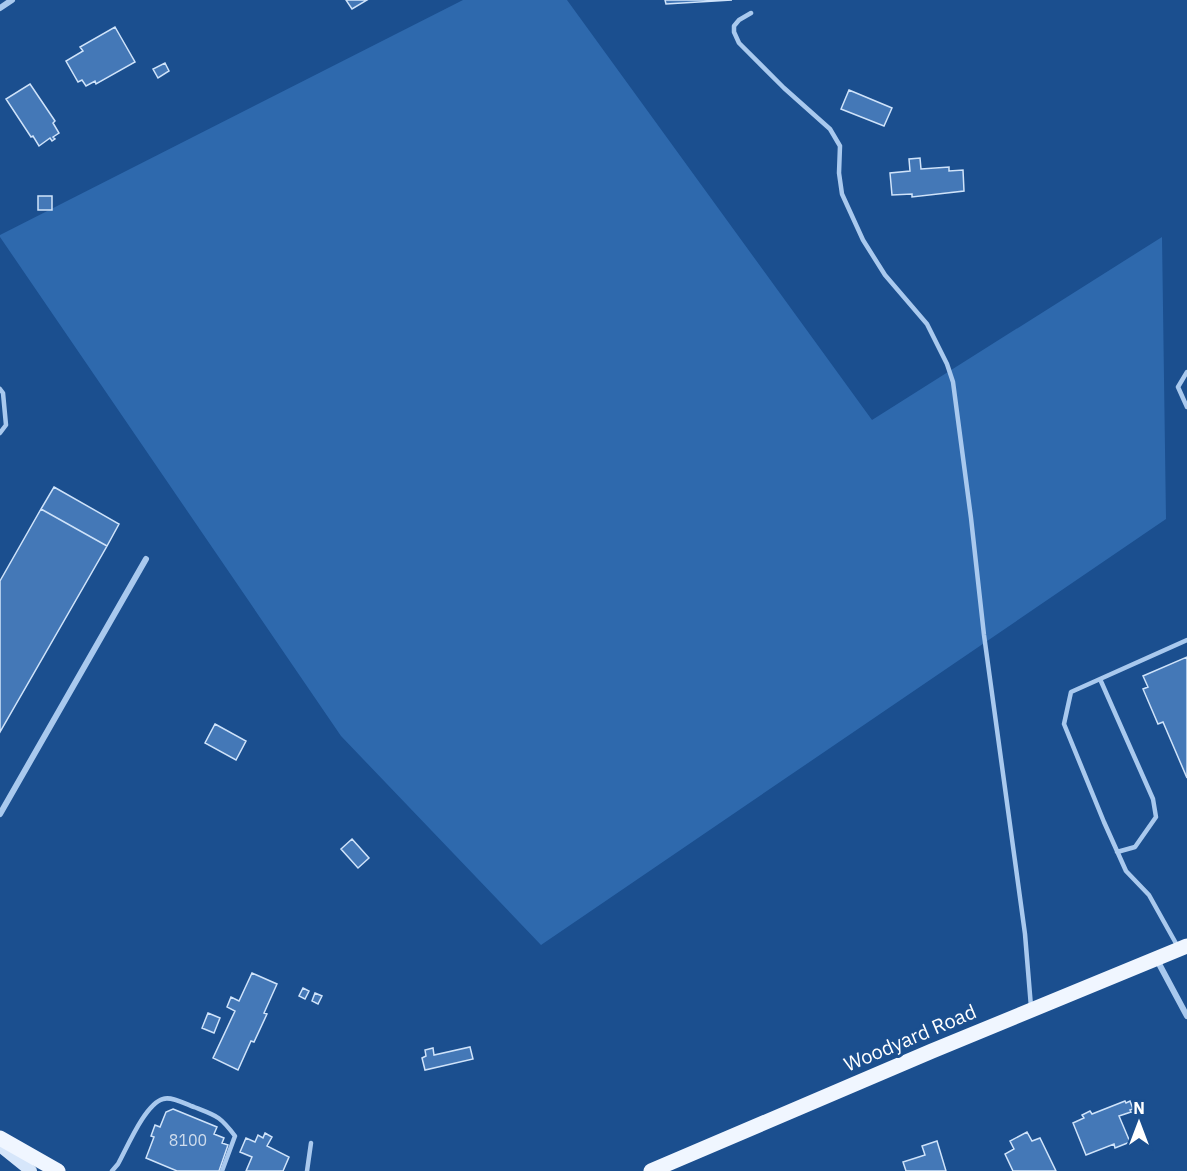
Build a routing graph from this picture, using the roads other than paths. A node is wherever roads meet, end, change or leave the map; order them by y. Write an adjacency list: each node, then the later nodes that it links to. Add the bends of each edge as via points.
1 (12, 0): 2 (street)
2 (0, 8)
3 (751, 13): 15 (lane, via 734,26 736,38 836,137 840,146 842,194 863,240 885,275 927,324 953,382)
4 (1187, 372): 6 (lane, via 1178,387)
5 (0, 389): 7 (lane, via 6,425)
6 (1187, 407)
7 (0, 433)
8 (146, 559): 11 (street)
9 (1187, 640): 10 (lane)
10 (1100, 680): 12 (lane, via 1071,692 1064,724); 12 (lane, via 1153,799 1156,817 1135,847)
11 (0, 814)
12 (1117, 852): 13 (lane, via 1126,871 1149,895)
13 (1183, 948): 14 (main road, Woodyard Road)
14 (1156, 959): 15 (main road, Woodyard Road); 16 (street)
15 (1031, 1010): 25 (main road, Woodyard Road)
16 (1187, 1016)
17 (0, 1138): 22 (main road)
18 (311, 1143): 24 (lane)
19 (0, 1146): 21 (main road)
20 (114, 1170): 23 (lane, via 146,1113 163,1098 221,1118 227,1125 235,1136)
21 (31, 1171)
22 (58, 1171)
23 (222, 1171)
24 (307, 1171)
25 (651, 1171)

